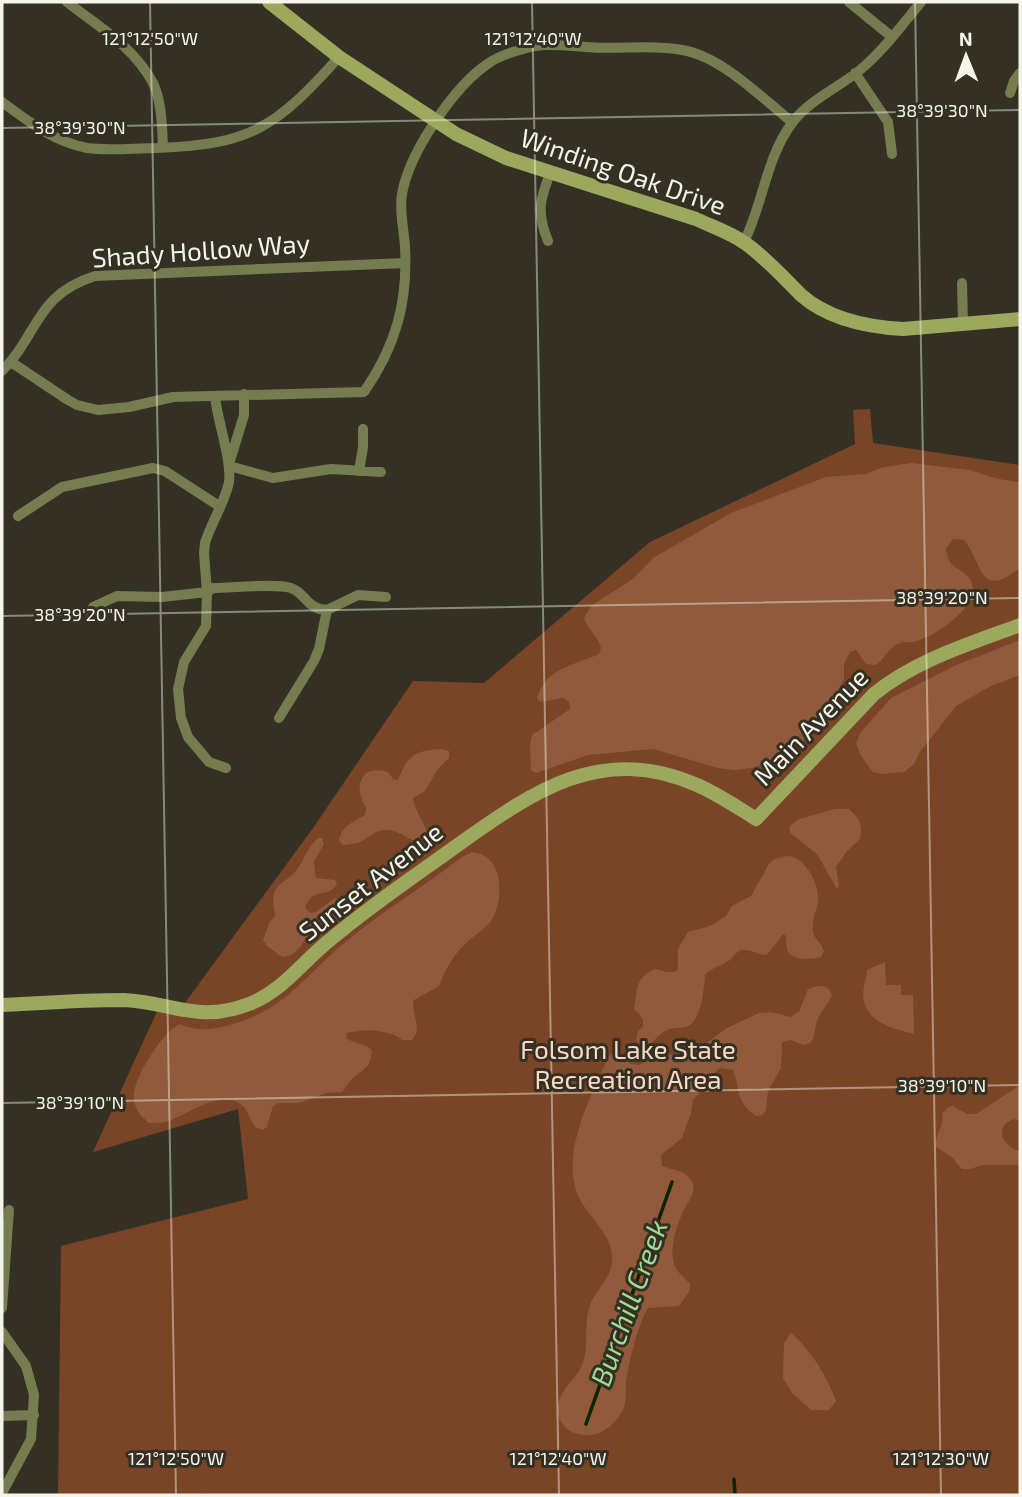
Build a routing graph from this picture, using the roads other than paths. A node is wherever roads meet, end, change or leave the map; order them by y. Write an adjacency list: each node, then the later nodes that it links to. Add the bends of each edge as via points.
1 (67, 2): 13 (street, via 142,65 157,96)
2 (269, 2): 6 (street, Winding Oak Drive)
3 (849, 2): 5 (street)
4 (921, 2): 5 (street)
5 (892, 37): 7 (street)
6 (339, 57): 11 (street, Winding Oak Drive); 13 (street, via 298,102 247,135 210,145)
7 (855, 73): 12 (street); 14 (street, via 888,122)
8 (1020, 73): 9 (street)
9 (1010, 93)
10 (2, 102): 13 (street, via 69,144 98,149)
11 (436, 121): 12 (street, via 489,62 524,48 555,44 683,50 710,59); 15 (street, Winding Oak Drive, via 506,158); 18 (street, via 401,194)
12 (792, 122): 17 (street, via 771,162)
13 (163, 147)
14 (892, 154)
15 (551, 171): 16 (street, via 539,209); 17 (street, Winding Oak Drive, via 696,219)
16 (548, 241)
17 (744, 242): 21 (street, Winding Oak Drive, via 804,297 839,317 884,328)
18 (405, 262): 22 (street, Shady Hollow Way, via 95,276 72,285 50,302); 24 (street, via 406,287 398,325 364,391)
19 (962, 283): 21 (street)
20 (1020, 319): 21 (street, Winding Oak Drive)
21 (963, 324)
22 (11, 362): 23 (street, Shady Hollow Way); 25 (street, via 77,405 98,410 173,397)
23 (2, 371)
24 (244, 394): 25 (street); 27 (street, via 244,415)
25 (215, 396): 27 (street)
26 (363, 429): 28 (street)
27 (229, 466): 28 (street, via 273,478 331,469); 30 (street, via 229,483)
28 (359, 471): 29 (street)
29 (381, 472)
30 (219, 506): 31 (street, via 153,468 62,487); 32 (street, via 205,543)
31 (18, 516)
32 (207, 592): 34 (street, via 117,596); 35 (street, via 213,588 288,587 311,606); 38 (street, via 206,626 180,677 180,708 188,737 209,762)
33 (386, 597): 35 (street, via 358,595)
34 (93, 607)
35 (327, 610): 37 (street, via 314,661)
36 (1020, 625): 39 (street, Main Avenue, via 935,657 887,684)
37 (279, 718)
38 (226, 768)
39 (757, 820): 40 (street, Sunset Avenue, via 700,786 666,774 613,769 590,773 556,783 517,803 330,939 279,988 246,1006 194,1013 125,1000)
40 (2, 1005)
41 (9, 1210): 42 (street)
42 (2, 1308)
43 (2, 1332): 44 (street, via 31,1378)
44 (34, 1415): 45 (street); 46 (street, via 31,1439)
45 (2, 1416)
46 (2, 1493)

